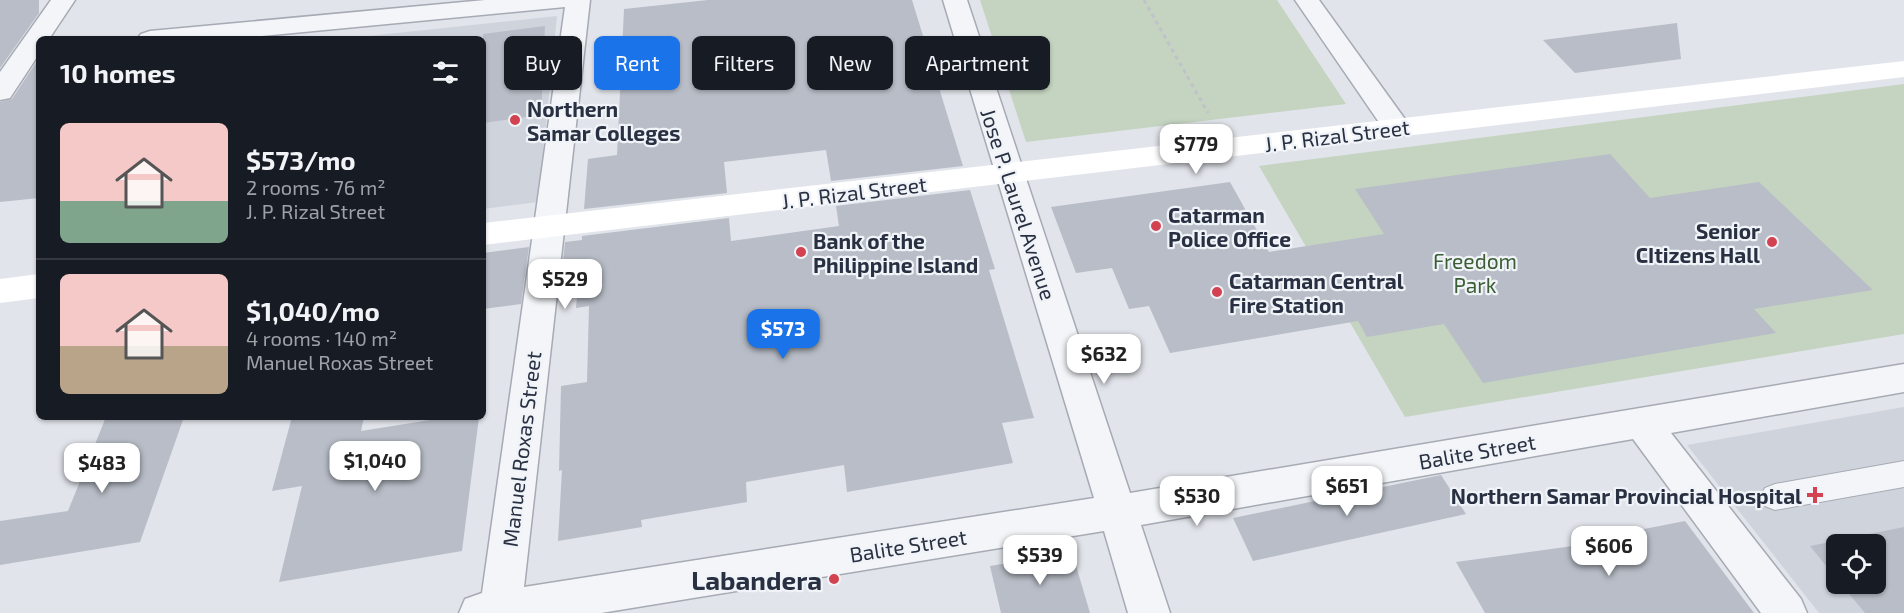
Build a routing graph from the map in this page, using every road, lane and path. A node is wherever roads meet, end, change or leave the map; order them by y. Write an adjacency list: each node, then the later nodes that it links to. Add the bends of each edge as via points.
1 (63, 0): 7 (street)
2 (564, 0): 8 (street)
3 (578, 0): 16 (street, Manuel Roxas Street)
4 (955, 0): 15 (street, Jose P. Laurel Avenue)
5 (1144, 0): 14 (path)
6 (1306, 0): 13 (street)
7 (42, 36)
8 (182, 36)
9 (34, 50): 10 (street); 12 (street)
10 (0, 53)
11 (1904, 69): 13 (main road, J. P. Rizal Street)
12 (0, 92)
13 (1397, 128): 14 (main road, J. P. Rizal Street)
14 (1227, 148): 15 (main road, J. P. Rizal Street)
15 (1009, 174): 16 (main road, J. P. Rizal Street); 24 (street, Jose P. Laurel Avenue)
16 (549, 227): 17 (main road, J. P. Rizal Street); 25 (street, Manuel Roxas Street)
17 (486, 234)
18 (36, 286): 19 (main road)
19 (0, 291)
20 (1904, 378): 21 (street, Balite Street)
21 (1642, 423): 24 (street, Balite Street); 27 (street)
22 (1904, 474): 23 (lane)
23 (1775, 497)
24 (1117, 512): 25 (street, Balite Street); 26 (street, Jose P. Laurel Avenue)
25 (493, 612)
26 (1149, 613)
27 (1786, 613)

